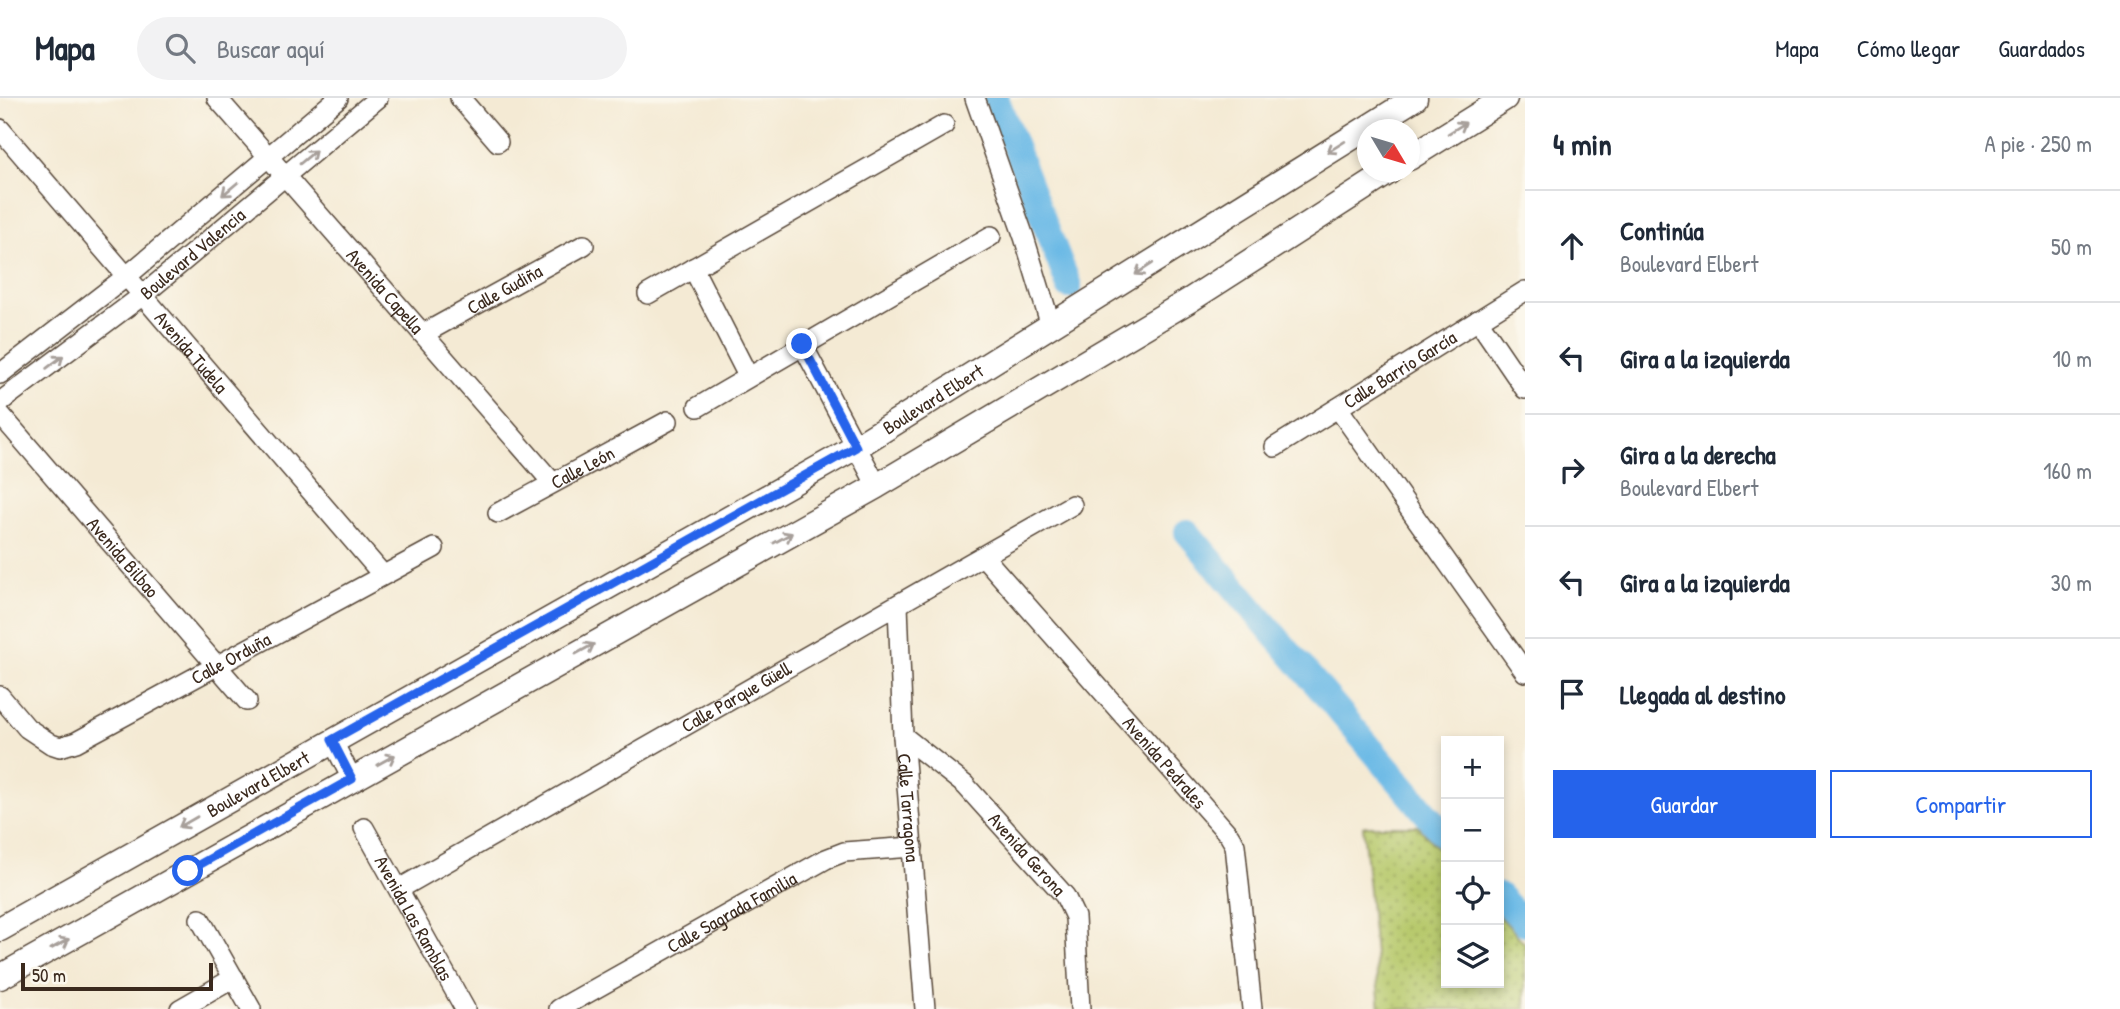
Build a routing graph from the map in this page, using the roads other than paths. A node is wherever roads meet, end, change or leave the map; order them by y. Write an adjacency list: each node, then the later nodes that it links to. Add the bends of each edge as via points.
1 (217, 98): 12 (street, Avenida Capella)
2 (338, 98): 12 (street, Boulevard Valencia)
3 (378, 98): 13 (street, Boulevard Valencia, one-way to 3)
4 (460, 98): 10 (street)
5 (975, 98): 23 (street)
6 (1415, 98): 23 (street, Boulevard Elbert, one-way to 23)
7 (1505, 98): 11 (street, one-way to 7)
8 (944, 125): 17 (street)
9 (0, 129): 18 (street, Avenida Tudela)
10 (498, 142)
11 (1420, 151)
12 (268, 157): 13 (street, Avenida Capella); 18 (street, Boulevard Valencia, one-way to 18)
13 (285, 176): 21 (street, Boulevard Valencia); 24 (street, Avenida Capella)
14 (1373, 182): 37 (street, via 1190,300)
15 (991, 236): 25 (street)
16 (584, 245): 24 (street, Calle Gudiña)
17 (693, 268): 20 (street); 27 (street)
18 (127, 276): 21 (street, Avenida Tudela); 26 (street, Boulevard Valencia)
19 (1525, 291): 22 (street, Calle Barrio García)
20 (648, 294)
21 (143, 295): 29 (street, Boulevard Valencia, one-way to 21); 42 (street, Avenida Tudela)
22 (1478, 320): 28 (street); 31 (street, Calle Barrio García)
23 (1051, 326): 34 (street, Boulevard Elbert)
24 (423, 334): 36 (street, Avenida Capella)
25 (802, 344): 27 (street); 34 (street)
26 (0, 374)
27 (748, 376): 30 (street)
28 (1525, 388)
29 (0, 402)
30 (698, 407)
31 (1338, 408): 35 (street, Calle Barrio García); 45 (street)
32 (0, 414): 44 (street, Avenida Bilbao)
33 (668, 421): 36 (street, Calle León)
34 (856, 447): 37 (street); 49 (street, Boulevard Elbert)
35 (1276, 447)
36 (552, 482): 39 (street, Calle León)
37 (877, 486): 50 (street, one-way to 37)
38 (1073, 505): 41 (street, Calle Parque Güell)
39 (498, 513)
40 (434, 548): 42 (street, Calle Orduña)
41 (983, 556): 43 (street, Calle Parque Güell); 64 (street, Avenida Pedrales, via 1229,835 1234,845)
42 (382, 574): 44 (street, Calle Orduña)
43 (898, 605): 48 (street, Calle Tarragona); 53 (street, Calle Parque Güell)
44 (216, 665): 46 (street, Calle Orduña, via 60,747 27,727); 47 (street, Avenida Bilbao)
45 (1525, 672)
46 (0, 696)
47 (247, 701)
48 (903, 736): 52 (street, Calle Tarragona); 63 (street, Avenida Gerona, via 965,785 1065,896 1075,917)
49 (332, 740): 50 (street); 55 (street, Boulevard Elbert, one-way to 55)
50 (352, 779): 56 (street, one-way to 50)
51 (365, 828): 53 (street, Avenida Las Ramblas)
52 (913, 847): 61 (street, Calle Sagrada Familia, via 844,852 826,859); 62 (street, Calle Tarragona)
53 (399, 889): 60 (street, Avenida Las Ramblas)
54 (200, 919): 57 (street)
55 (0, 929)
56 (0, 977)
57 (234, 978): 58 (street); 59 (street)
58 (180, 1009)
59 (251, 1009)
60 (465, 1009)
61 (559, 1009)
62 (925, 1009)
63 (1080, 1009)
64 (1252, 1009)

